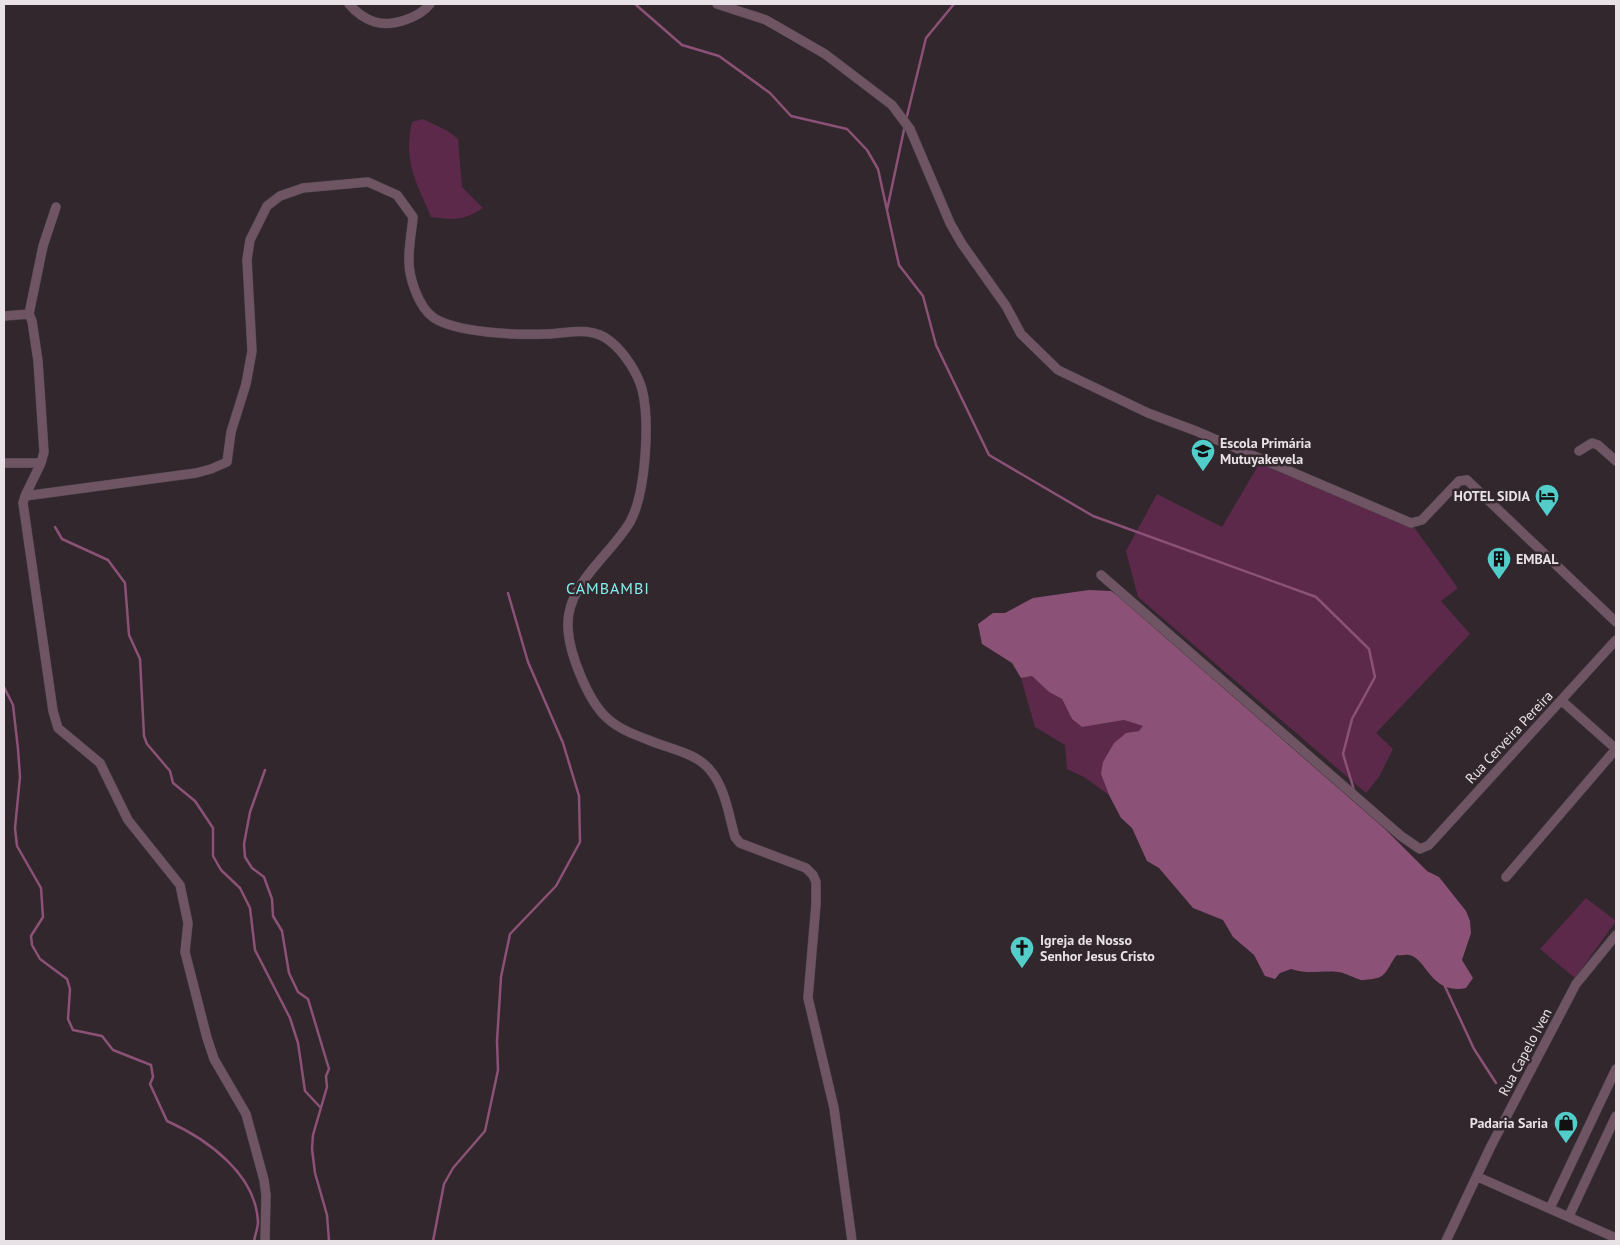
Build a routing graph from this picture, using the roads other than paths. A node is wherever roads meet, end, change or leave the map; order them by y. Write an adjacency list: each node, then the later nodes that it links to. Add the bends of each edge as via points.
1 (348, 4): 2 (street, via 375,22 398,22 413,17)
2 (430, 4)
3 (717, 4): 13 (street, via 766,20 824,54 892,106 910,129 962,244 1006,306 1021,334 1058,370 1148,413 1411,523 1422,520 1463,479 1467,480)
4 (56, 207): 5 (street)
5 (29, 314): 6 (street); 10 (street, via 39,378 44,452)
6 (4, 316)
7 (1579, 451): 8 (street, via 1592,443)
8 (1616, 461)
9 (4, 463): 10 (street)
10 (41, 463): 11 (street)
11 (25, 496): 24 (street, via 52,710 58,728 100,763 128,820 180,885 188,923 185,952 207,1038 214,1059 246,1114 264,1180); 25 (street, via 196,473 227,462 231,432 252,351 247,288 250,240 267,206 292,190 368,182 397,195 413,217 408,258 411,276 417,293 433,317 453,326 482,330 527,334 584,331 609,340 633,368 642,389 645,426 643,482 630,521 577,590 572,602 567,626 573,655 595,704 606,718 630,733 686,754 710,769 740,843 806,868 813,875 816,904 808,998 834,1108)
12 (1102, 575): 15 (street, Rua Cerveira Pereira, via 1420,849 1429,845)
13 (1616, 622)
14 (1616, 640): 15 (street, Rua Cerveira Pereira)
15 (1562, 701): 16 (street, via 1616,749)
16 (1506, 877)
17 (1616, 935): 20 (street, Rua Capelo Iven, via 1576,984)
18 (1616, 1069): 21 (street)
19 (1616, 1116): 22 (street)
20 (1478, 1176): 21 (street); 26 (street, Rua Capelo Iven)
21 (1550, 1208): 22 (street)
22 (1569, 1216): 23 (street)
23 (1616, 1238)
24 (265, 1241)
25 (852, 1241)
26 (1446, 1241)

